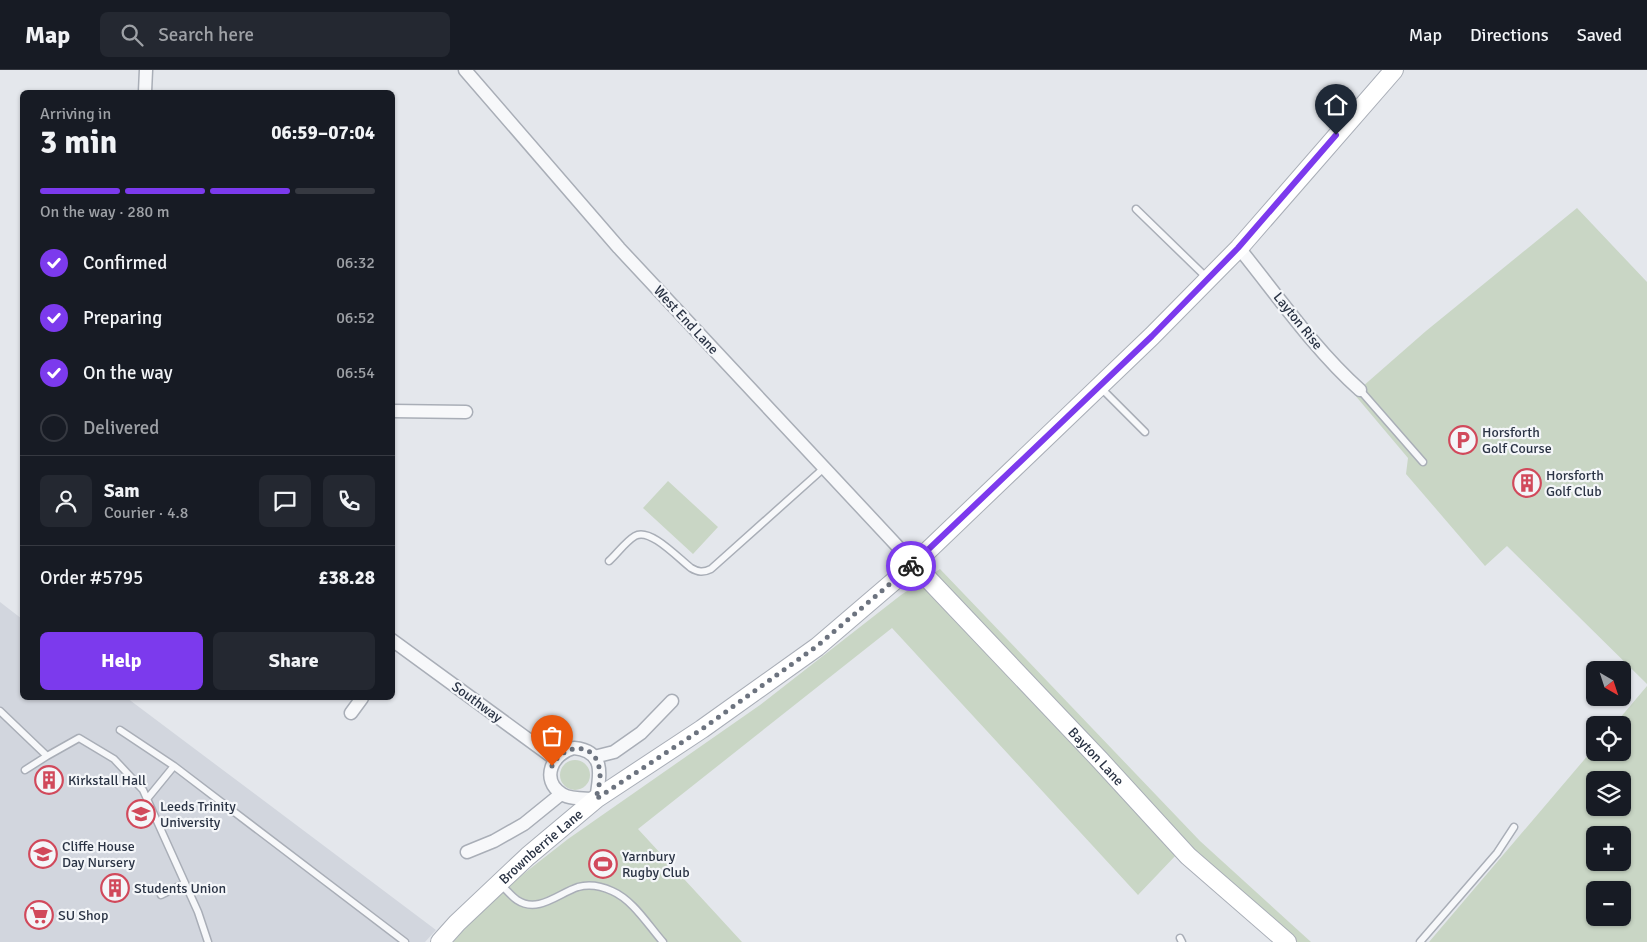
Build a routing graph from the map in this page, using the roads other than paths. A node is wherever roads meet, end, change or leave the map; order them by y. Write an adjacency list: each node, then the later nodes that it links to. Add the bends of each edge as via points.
1 (146, 70): 4 (street)
2 (465, 70): 14 (street, West End Lane, via 619,248)
3 (1394, 70): 6 (street, Brownberrie Lane)
4 (145, 90)
5 (1136, 209): 7 (lane)
6 (1238, 248): 7 (street, Brownberrie Lane); 9 (street, Layton Rise, via 1342,374)
7 (1208, 279): 8 (street, Brownberrie Lane)
8 (1100, 386): 12 (lane); 16 (street, Brownberrie Lane)
9 (1360, 390): 13 (lane)
10 (395, 412): 11 (street)
11 (466, 412)
12 (1144, 432)
13 (1423, 462)
14 (824, 468): 15 (lane, via 705,572 691,568 653,538 641,534 634,536); 16 (street, West End Lane)
15 (609, 561)
16 (914, 564): 30 (street, Brownberrie Lane, via 817,646 702,729); 40 (street, Bayton Lane, via 1188,856)
17 (395, 647): 25 (street, Southway)
18 (361, 700): 21 (street)
19 (672, 700): 24 (street, via 641,733 614,752)
20 (0, 711): 23 (lane)
21 (351, 713)
22 (120, 730): 26 (lane)
23 (46, 756): 27 (lane); 29 (lane, via 79,738 114,759 143,790)
24 (594, 756): 25 (street, via 574,748); 30 (street, via 600,769)
25 (555, 759): 28 (street, via 550,774)
26 (174, 766): 29 (lane); 37 (lane)
27 (25, 770)
28 (561, 794): 30 (street); 32 (street, via 524,824)
29 (147, 799): 33 (lane)
30 (596, 799): 34 (street, Brownberrie Lane)
31 (1514, 827): 41 (lane, via 1497,853)
32 (467, 852)
33 (185, 882): 35 (lane); 36 (lane)
34 (499, 883): 38 (street, Brownberrie Lane); 39 (lane, via 518,901 528,904 551,901 578,887 595,885 613,891 631,905)
35 (161, 895)
36 (208, 942)
37 (405, 942)
38 (440, 942)
39 (663, 942)
40 (1287, 942)
41 (1420, 942)

